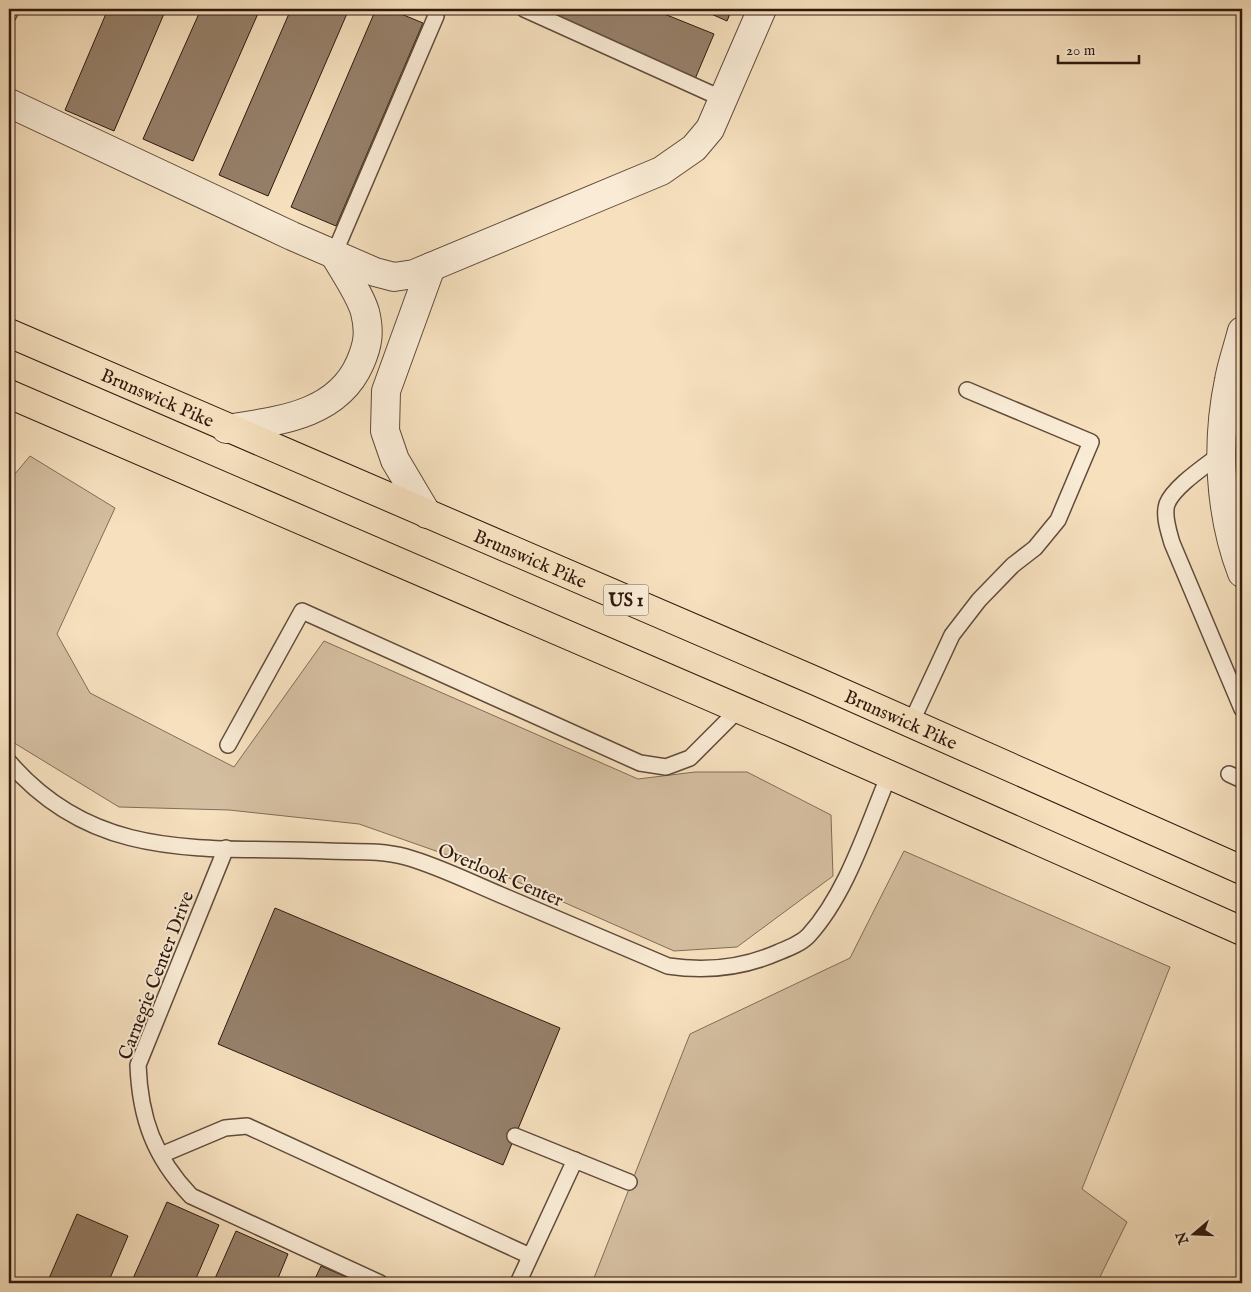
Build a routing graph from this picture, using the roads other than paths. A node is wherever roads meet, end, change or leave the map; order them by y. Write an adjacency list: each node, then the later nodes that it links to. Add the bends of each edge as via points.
1 (11, 9): 5 (lane)
2 (433, 9): 8 (lane, via 436,16)
3 (524, 9): 6 (lane)
4 (762, 9): 6 (street)
5 (9, 14)
6 (723, 99): 9 (street, via 710,129 694,148 661,171)
7 (9, 103): 8 (street)
8 (334, 254): 9 (street, via 394,277); 14 (street, via 364,310 368,344 353,379 325,405 286,420)
9 (431, 267): 16 (street, via 386,391 384,431 395,460)
10 (1242, 331): 15 (street, via 1229,379)
11 (9, 333): 14 (highway, Brunswick Pike / US 1)
12 (967, 390): 20 (lane, via 1091,442 1058,520 1035,548 978,600 952,635)
13 (9, 394): 18 (highway)
14 (226, 429): 16 (highway, Brunswick Pike / US 1)
15 (1222, 453): 17 (street, via 1228,522); 19 (lane, via 1174,494 1167,505 1166,517 1172,543)
16 (427, 514): 20 (highway, Brunswick Pike / US 1)
17 (1242, 573)
18 (739, 709): 21 (lane, via 690,758 666,767 640,763 302,612); 23 (highway)
19 (1242, 710)
20 (911, 723): 25 (highway, Brunswick Pike / US 1)
21 (228, 745)
22 (9, 762): 24 (lane, Overlook Center, via 34,789 85,823 168,846)
23 (889, 775): 24 (lane, Overlook Center, via 836,896 808,936 788,948 740,966 690,970 668,966 406,857 379,853); 26 (highway)
24 (226, 848): 28 (lane, Carnegie Center Drive, via 138,1065 144,1119)
25 (1242, 870)
26 (1242, 931)
27 (515, 1136): 29 (lane)
28 (161, 1155): 31 (lane, via 225,1128 247,1126); 32 (lane, Carnegie Center Drive, via 172,1176 191,1196)
29 (575, 1160): 30 (lane); 31 (lane)
30 (629, 1182)
31 (530, 1256): 33 (lane)
32 (380, 1283)
33 (518, 1283)

